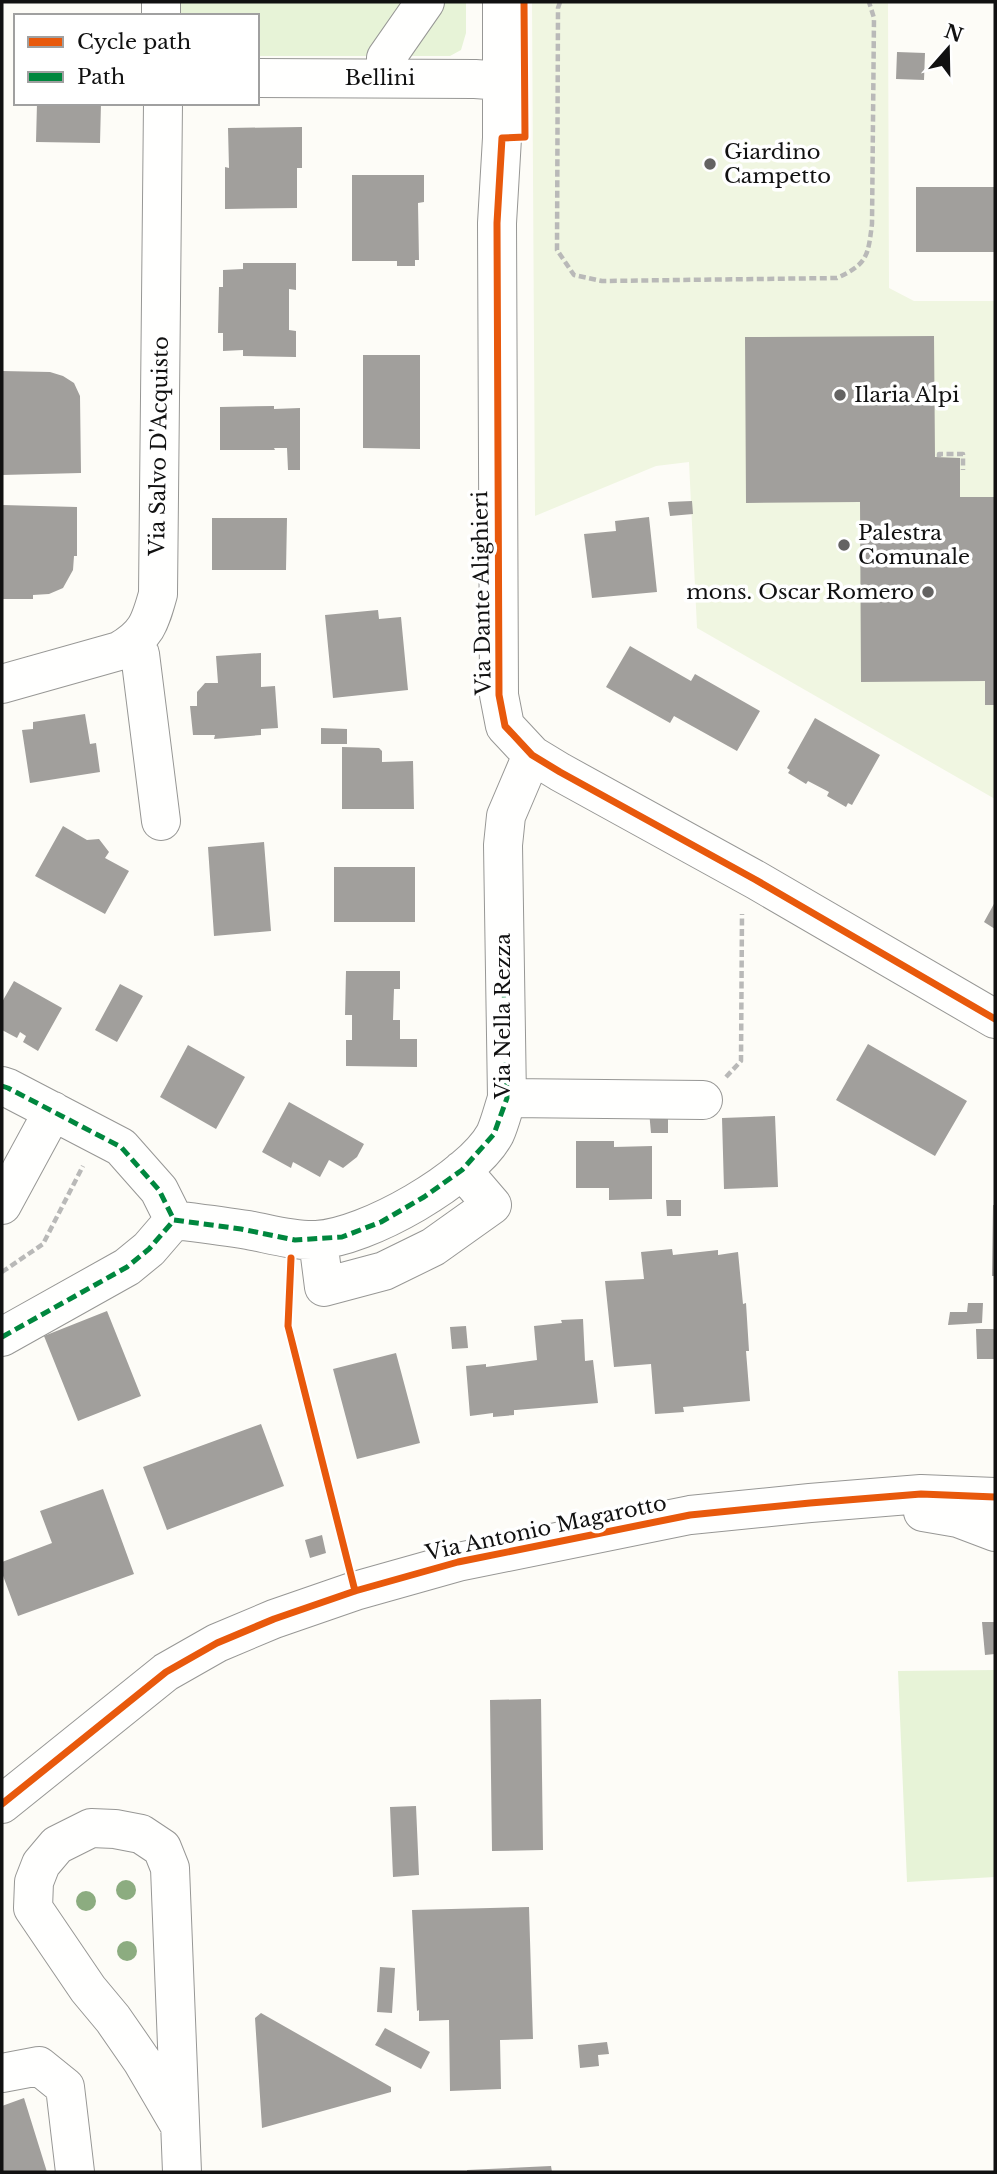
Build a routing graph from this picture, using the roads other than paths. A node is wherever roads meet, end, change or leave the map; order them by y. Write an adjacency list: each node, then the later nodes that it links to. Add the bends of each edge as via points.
1 (425, 2): 3 (street)
2 (502, 2): 5 (street, Via Dante Alighieri)
3 (386, 58)
4 (259, 78): 5 (street, Bellini)
5 (503, 81): 9 (street, Via Dante Alighieri, via 497,223 499,695 505,726)
6 (163, 105): 7 (street, Via Salvo D'Acquisto, via 158,594 144,633)
7 (132, 644): 8 (street); 10 (street, via 140,653)
8 (2, 684)
9 (533, 755): 11 (street, Via Dante Alighieri); 13 (street, Via Nella Rezza, via 506,816 503,845)
10 (161, 821)
11 (995, 1019)
12 (2, 1086): 15 (street)
13 (507, 1098): 14 (street); 17 (street, Via Nella Rezza, via 494,1134 462,1170 381,1222 342,1237 295,1240)
14 (703, 1100)
15 (53, 1111): 16 (street); 17 (street, via 121,1147 159,1190)
16 (2, 1205)
17 (174, 1220): 18 (street, via 127,1267)
18 (2, 1337)
19 (995, 1497): 20 (street, Via Antonio Magarotto, via 921,1494)
20 (862, 1500): 21 (street, Via Antonio Magarotto, via 958,1518); 22 (street, Via Antonio Magarotto, via 690,1515 622,1527 458,1562 274,1619 166,1672)
21 (995, 1532)
22 (2, 1804)
23 (2, 2073): 25 (street, via 39,2066 65,2087)
24 (180, 2126): 24 (street, via 170,1868 162,1848 141,1834 91,1828 57,1845 41,1864 34,1882 33,1908 142,2061); 26 (street)
25 (75, 2172)
26 (182, 2172)

